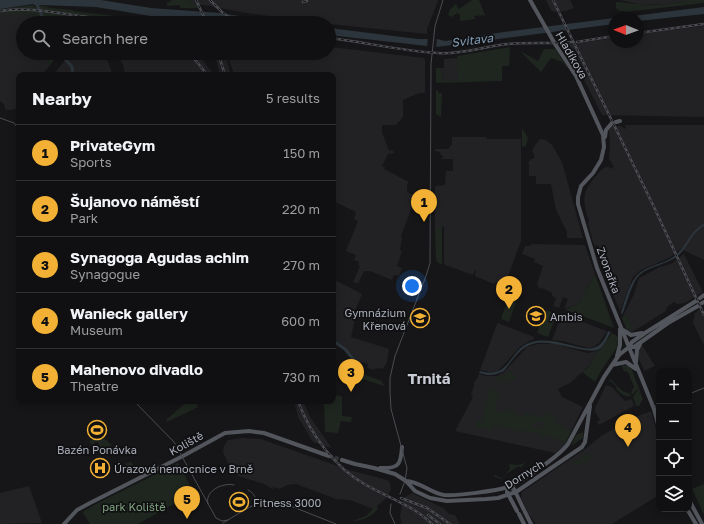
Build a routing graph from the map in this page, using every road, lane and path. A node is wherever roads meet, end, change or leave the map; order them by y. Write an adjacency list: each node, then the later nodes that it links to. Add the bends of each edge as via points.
1 (530, 0): 2 (main road, Hladíkova, via 576,76)
2 (596, 120): 4 (main road, Zvonařka)
3 (616, 122): 4 (main road, via 606,130)
4 (604, 141): 7 (main road, Zvonařka, via 601,160 582,184 578,199 597,268)
5 (700, 298): 8 (main road, Dornych)
6 (701, 304): 9 (main road, Dornych)
7 (621, 327): 8 (main road, via 631,335); 10 (main road, Zvonařka); 11 (main road, via 620,345)
8 (645, 333): 10 (main road, Dornych)
9 (641, 341): 10 (main road, Dornych, via 634,347); 13 (main road, via 636,350)
10 (628, 347): 11 (main road, Dornych); 13 (main road, Zvonařka)
11 (615, 360): 12 (main road, Dornych)
12 (611, 365): 13 (main road, via 626,362); 14 (main road, Dornych)
13 (636, 368): 15 (main road, Zvonařka)
14 (591, 403): 21 (main road, Dornych, via 566,448); 22 (main road, Dornych, via 585,442 582,446)
15 (656, 419)
16 (402, 447): 19 (main road, via 399,465 393,468)
17 (329, 456): 26 (main road, Koliště, via 264,433 225,433 77,510)
18 (342, 460): 19 (main road)
19 (374, 468): 20 (main road, via 394,474)
20 (405, 481): 21 (main road, Dornych, via 412,481 439,494 450,495); 23 (main road, Dornych, via 415,491 443,501)
21 (508, 486): 22 (main road); 23 (main road)
22 (516, 492): 23 (main road, Dornych); 28 (main road)
23 (509, 495): 27 (main road)
24 (692, 506): 30 (main road)
25 (689, 512): 29 (main road)
26 (64, 524)
27 (524, 524)
28 (531, 524)
29 (696, 524)
30 (702, 524)

